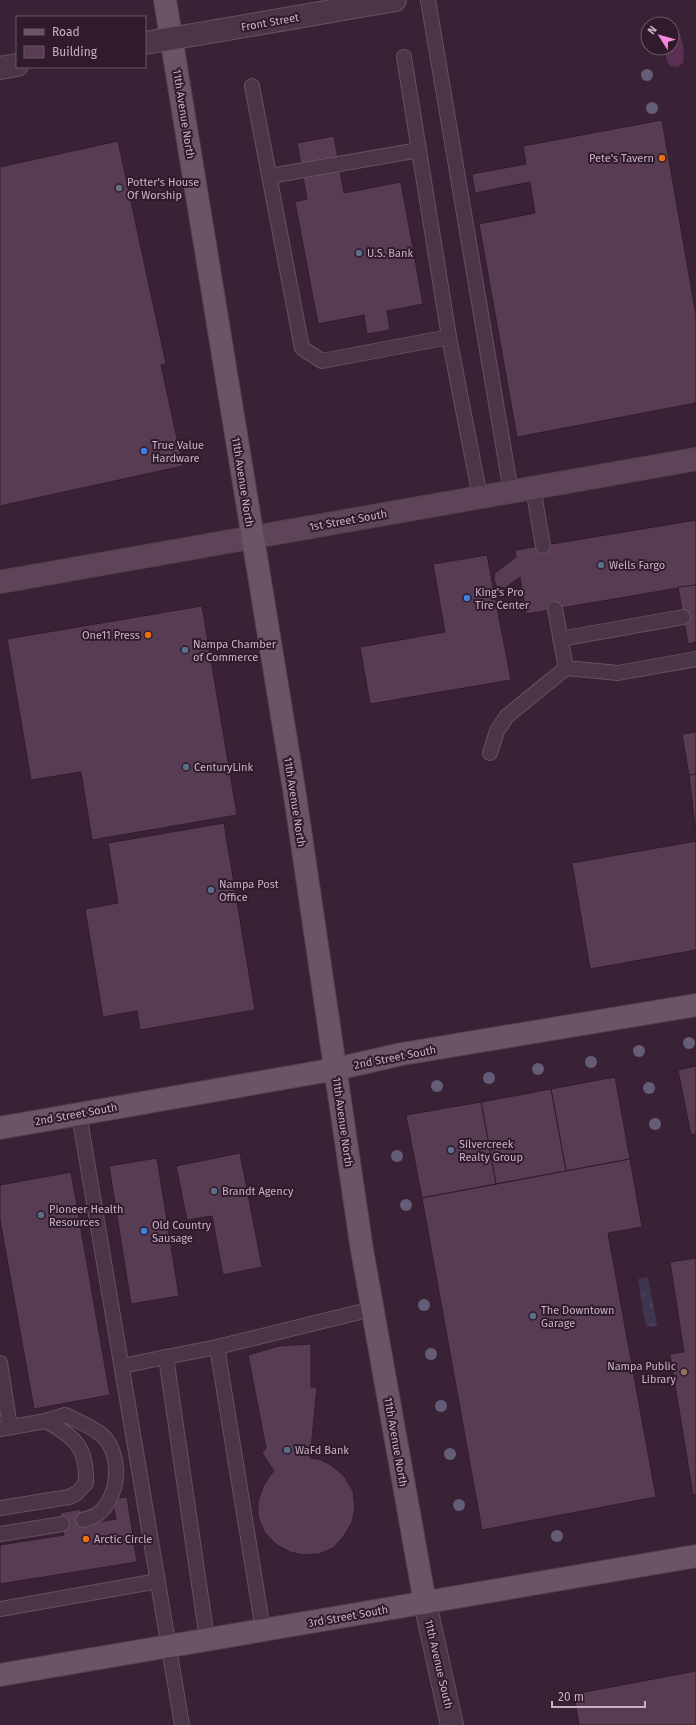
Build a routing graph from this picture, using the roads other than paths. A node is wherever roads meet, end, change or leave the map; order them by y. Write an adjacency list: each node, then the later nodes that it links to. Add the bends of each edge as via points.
1 (166, 0): 16 (main road, 11th Avenue North)
2 (395, 0): 4 (street, Front Street, bridge)
3 (428, 0): 14 (lane)
4 (146, 44)
5 (404, 57): 9 (lane)
6 (16, 65): 7 (street)
7 (0, 68)
8 (252, 86): 10 (lane)
9 (419, 150): 10 (lane); 11 (lane)
10 (270, 176): 11 (lane, via 302,348 322,361)
11 (449, 337): 15 (lane)
12 (696, 459): 13 (street, 1st Street South)
13 (533, 488): 14 (street, 1st Street South); 17 (lane)
14 (511, 492): 15 (street, 1st Street South)
15 (480, 497): 16 (street, 1st Street South)
16 (252, 537): 18 (street, 1st Street South); 26 (main road, 11th Avenue North, via 294,789)
17 (543, 546)
18 (0, 582)
19 (555, 609): 21 (lane)
20 (683, 617): 21 (lane)
21 (560, 639): 23 (lane)
22 (696, 659): 23 (lane, via 618,673)
23 (566, 668): 24 (lane, via 507,716 497,731)
24 (490, 753)
25 (696, 1005): 26 (main road, 2nd Street South, via 402,1054)
26 (336, 1069): 27 (main road, 2nd Street South); 29 (main road, 11th Avenue North)
27 (79, 1114): 28 (main road, 2nd Street South); 33 (lane)
28 (0, 1128)
29 (372, 1309): 30 (lane); 42 (main road, 11th Avenue North)
30 (217, 1347): 31 (lane); 44 (lane)
31 (166, 1358): 33 (lane); 45 (lane)
32 (0, 1363): 35 (lane)
33 (122, 1366): 41 (lane)
34 (46, 1421): 35 (lane); 36 (lane, via 64,1431 82,1450 86,1466 86,1483 69,1497); 37 (lane, via 65,1415 89,1426 103,1436 115,1457 116,1480 110,1498 97,1515)
35 (5, 1428)
36 (0, 1508)
37 (83, 1520)
38 (62, 1524): 39 (lane)
39 (0, 1534)
40 (696, 1556): 42 (main road, 3rd Street South)
41 (158, 1581): 43 (lane); 46 (lane)
42 (425, 1603): 44 (main road, 3rd Street South); 49 (street, 11th Avenue South)
43 (0, 1609)
44 (263, 1630): 45 (main road, 3rd Street South)
45 (207, 1639): 46 (main road, 3rd Street South)
46 (168, 1646): 47 (main road, 3rd Street South); 48 (lane)
47 (0, 1675)
48 (182, 1725)
49 (452, 1725)

